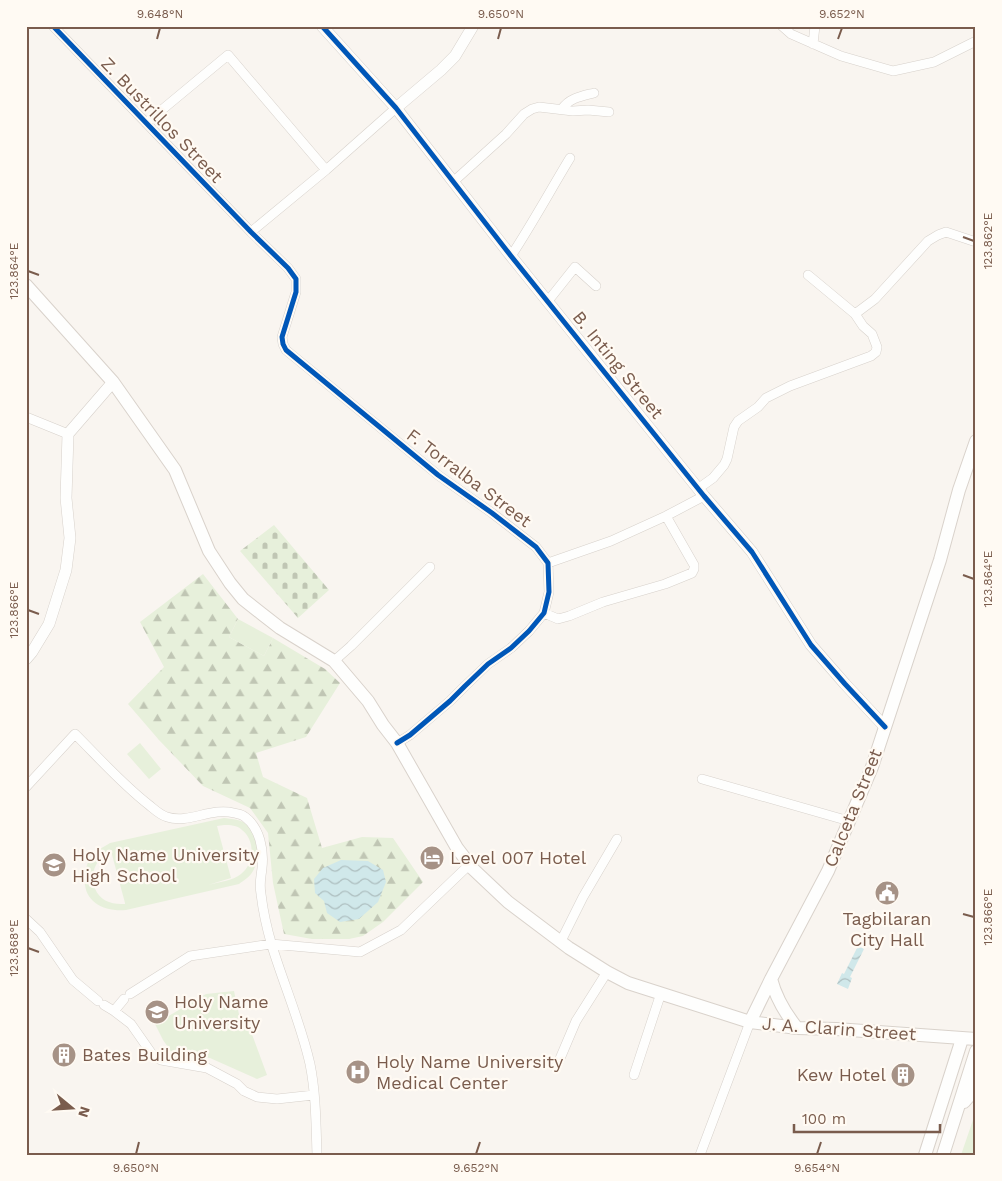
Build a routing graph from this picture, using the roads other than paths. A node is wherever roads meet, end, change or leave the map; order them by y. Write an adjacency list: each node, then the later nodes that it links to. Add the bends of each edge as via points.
1 (53, 26): 12 (street, Z. Bustrillos Street)
2 (322, 26): 8 (street, B. Inting Street)
3 (473, 26): 8 (street, via 455,56)
4 (782, 26): 7 (street)
5 (815, 26): 7 (street)
6 (976, 40): 7 (street, via 934,62 893,71)
7 (813, 44)
8 (396, 108): 14 (street); 15 (street, B. Inting Street)
9 (562, 109): 10 (street); 10 (street, via 574,99 596,91); 15 (street, via 539,107 524,114)
10 (588, 110): 11 (street)
11 (609, 112)
12 (146, 123): 14 (street, via 228,55); 16 (street, Z. Bustrillos Street)
13 (570, 158): 18 (street)
14 (326, 170): 16 (street)
15 (453, 182): 18 (street, B. Inting Street)
16 (251, 232): 30 (street, F. Torralba Street, via 296,279 296,292 282,337 286,350 438,475 536,547)
17 (976, 242): 23 (street, via 946,232 938,235 928,241 874,300)
18 (511, 256): 22 (street, B. Inting Street)
19 (808, 275): 23 (street)
20 (26, 285): 24 (main road, J. A. Clarin Street)
21 (596, 286): 22 (street, via 575,268)
22 (548, 301): 28 (street, B. Inting Street)
23 (856, 314): 28 (street, via 872,334 876,352 766,398 738,421 724,465)
24 (113, 382): 26 (street); 34 (main road, J. A. Clarin Street, via 175,470 209,551 230,583 243,599 280,628)
25 (26, 417): 26 (street)
26 (68, 434): 33 (street, via 66,498 70,538 66,570 49,624)
27 (976, 441): 35 (main road, Calceta Street)
28 (702, 492): 29 (street); 35 (street, B. Inting Street, via 752,552 811,645)
29 (666, 516): 30 (street, via 611,541); 32 (street, via 694,565 692,573 558,619)
30 (548, 563): 32 (street, via 549,592)
31 (430, 567): 34 (street)
32 (544, 613): 36 (street, via 511,648)
33 (26, 659)
34 (334, 661): 36 (main road, J. A. Clarin Street, via 368,701)
35 (886, 727): 39 (main road, Calceta Street)
36 (397, 743): 41 (main road, J. A. Clarin Street)
37 (702, 779): 39 (street)
38 (26, 787): 44 (street, via 75,734 137,796 166,817 185,818 214,811 243,815 254,826 260,842 262,867 259,882)
39 (849, 822): 46 (main road, Calceta Street, via 828,872)
40 (617, 839): 43 (street)
41 (469, 864): 43 (main road, J. A. Clarin Street, via 508,902); 44 (street, via 402,930 360,952)
42 (26, 919): 48 (street, via 40,932 73,980)
43 (561, 941): 45 (main road, J. A. Clarin Street)
44 (271, 944): 48 (street, via 190,956 127,996); 57 (street, via 298,1022 310,1065)
45 (607, 972): 47 (main road, J. A. Clarin Street); 54 (street, via 576,1021)
46 (771, 979): 49 (main road, Calceta Street); 50 (main road, via 779,1002)
47 (660, 993): 49 (main road, J. A. Clarin Street); 55 (street)
48 (114, 1011): 57 (street, via 130,1024 152,1054 161,1060 207,1068 257,1097 277,1099)
49 (750, 1022): 50 (main road, J. A. Clarin Street); 60 (street)
50 (797, 1028): 51 (main road, J. A. Clarin Street)
51 (962, 1039): 52 (main road, J. A. Clarin Street); 61 (main road)
52 (976, 1039)
53 (976, 1051): 58 (main road)
54 (556, 1068)
55 (634, 1075)
56 (976, 1082): 58 (main road, via 971,1094)
57 (314, 1095): 59 (street)
58 (958, 1106): 62 (main road)
59 (317, 1155)
60 (700, 1155)
61 (925, 1155)
62 (942, 1155)

